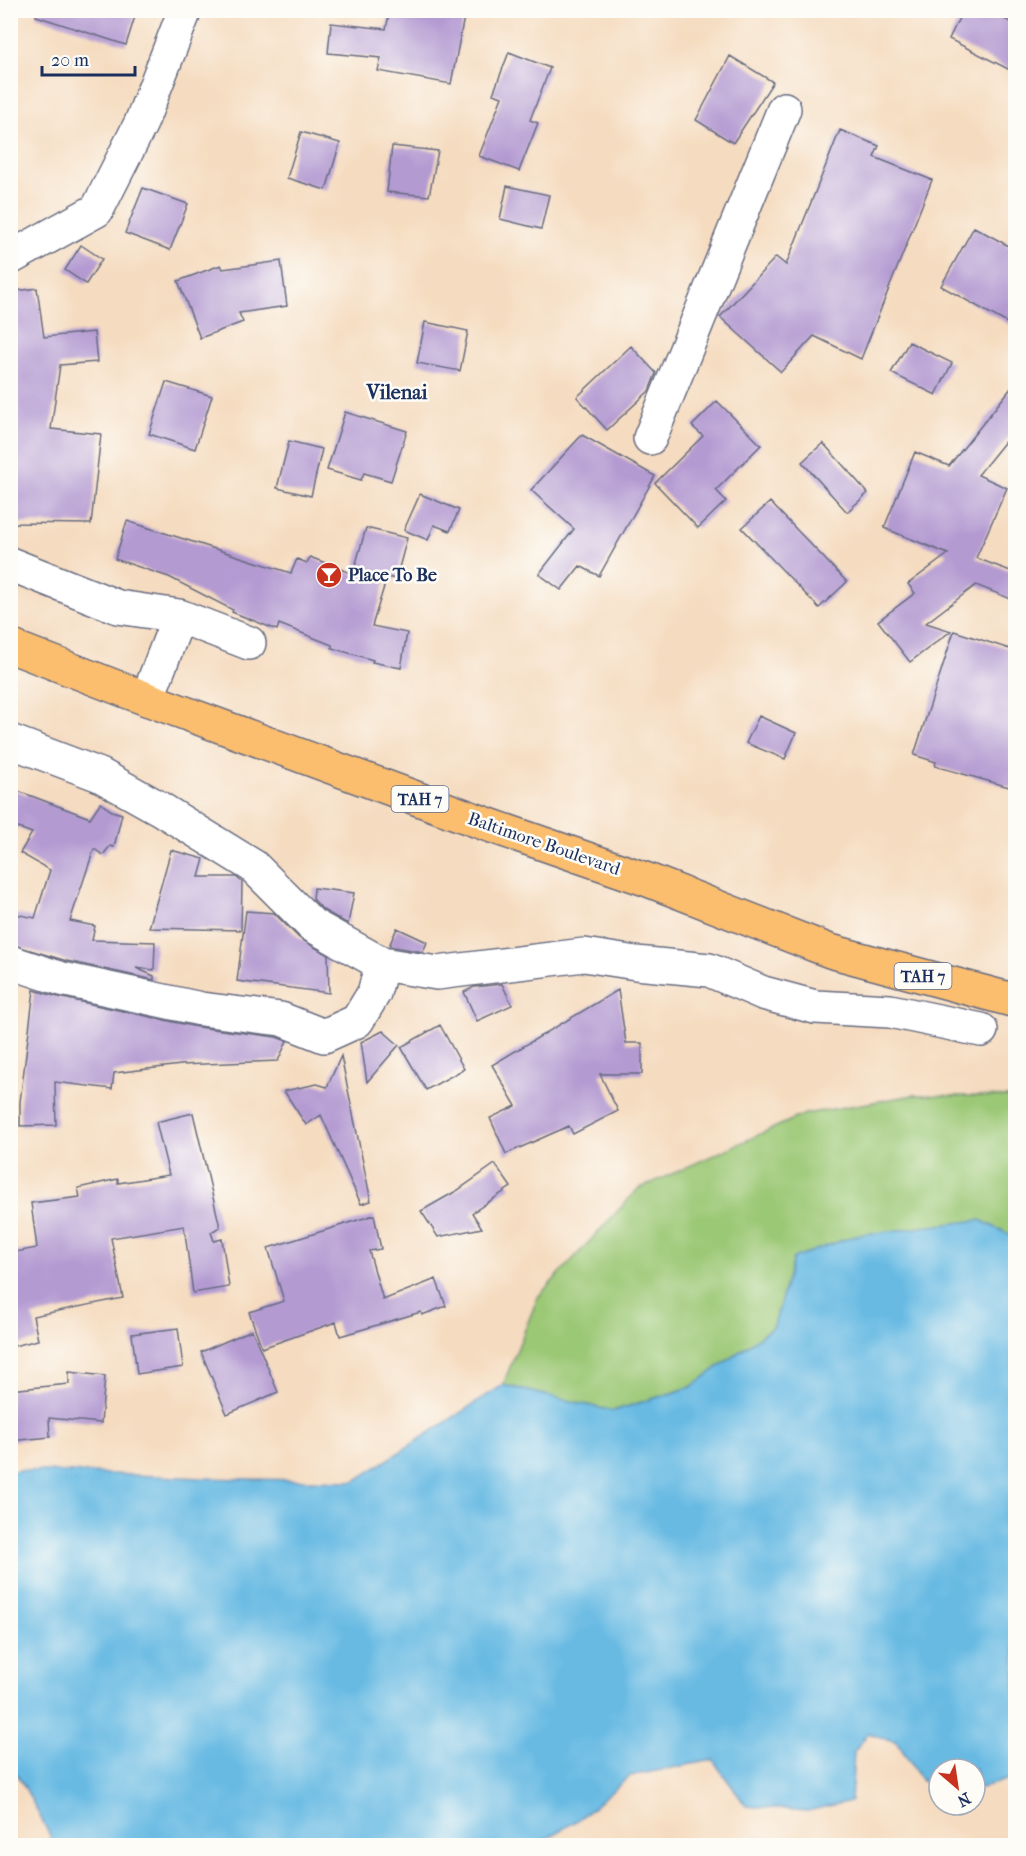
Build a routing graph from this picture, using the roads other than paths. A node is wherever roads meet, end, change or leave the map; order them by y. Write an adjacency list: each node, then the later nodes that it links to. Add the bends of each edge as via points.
1 (185, 10): 3 (street, via 141,123 97,210)
2 (784, 109): 4 (street)
3 (10, 258)
4 (650, 438)
5 (10, 564): 6 (street, via 118,607)
6 (178, 616): 7 (street); 9 (street)
7 (249, 643)
8 (10, 646): 9 (highway, Baltimore Boulevard / TAH 7)
9 (147, 699): 13 (highway, Baltimore Boulevard / TAH 7, via 648,880 830,951)
10 (10, 741): 12 (street, via 100,775 159,808 253,866 312,925)
11 (10, 963): 12 (street, via 62,979 201,1009 281,1019 324,1036 357,1021 374,993)
12 (382, 964): 14 (street, via 436,974 584,955 709,970 763,993 815,1007 890,1011)
13 (1016, 1001)
14 (981, 1030)

